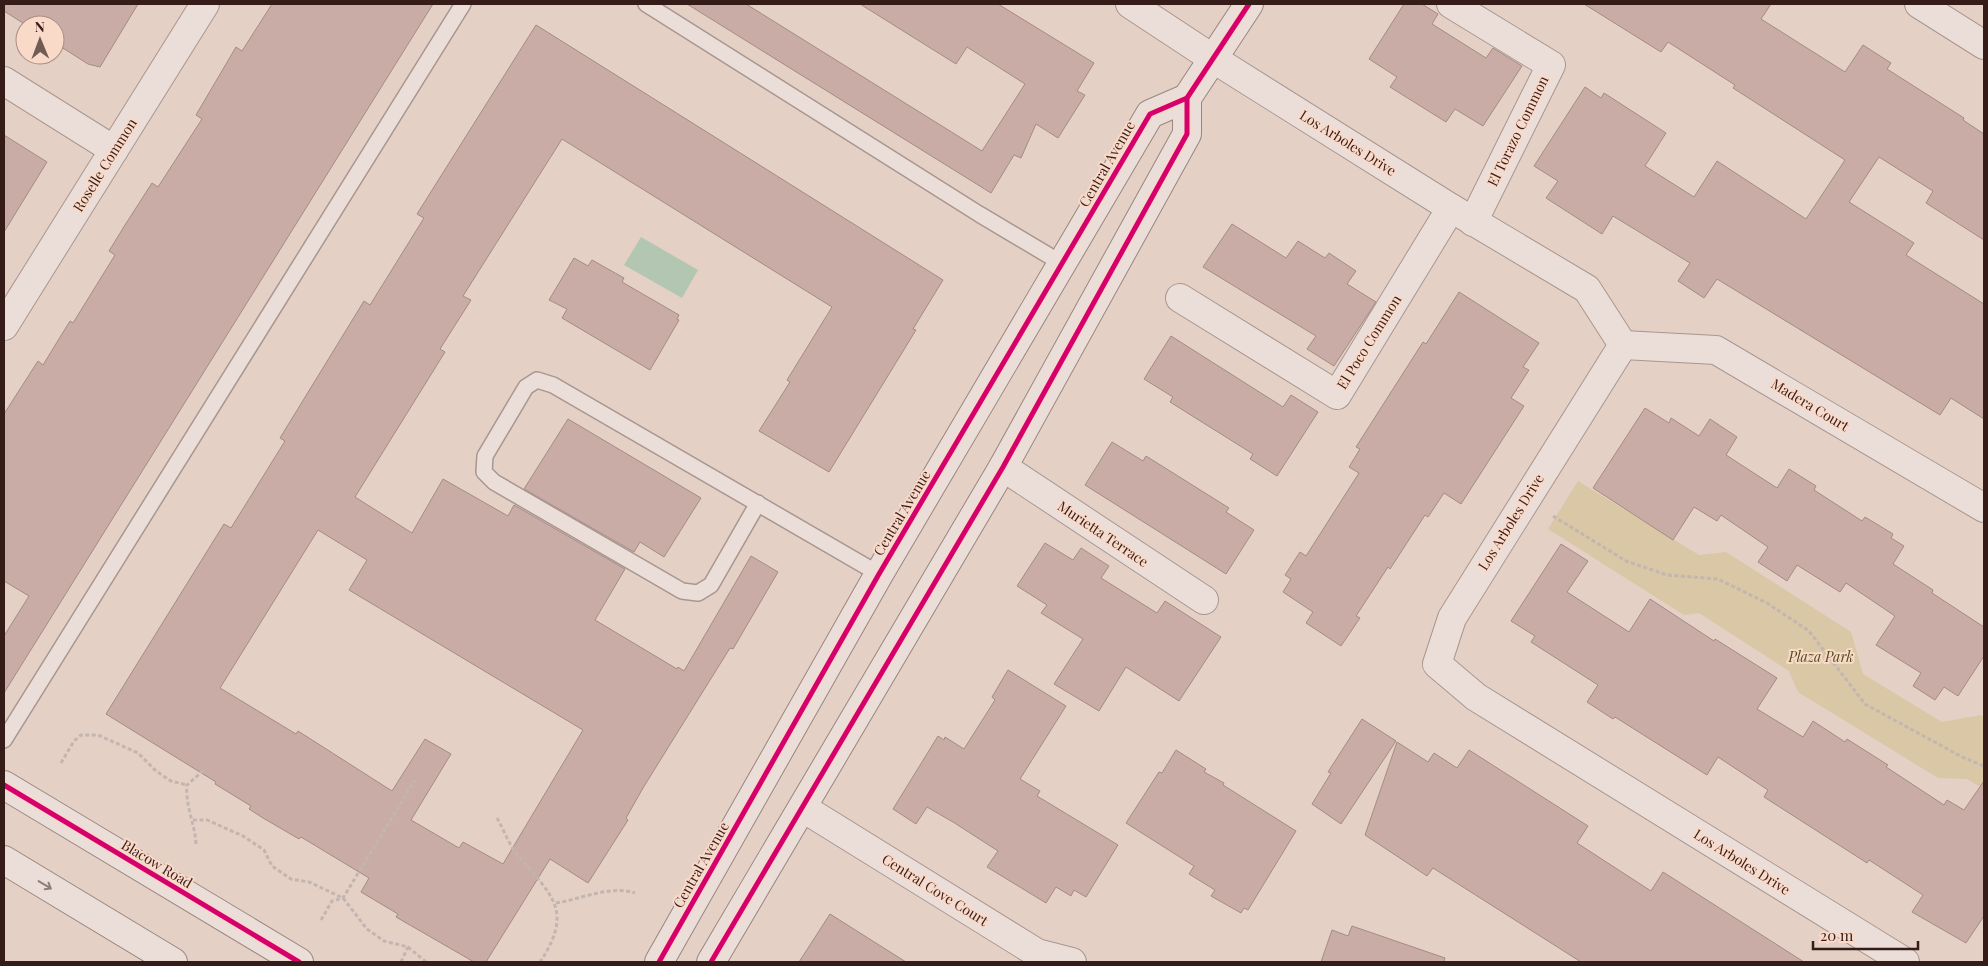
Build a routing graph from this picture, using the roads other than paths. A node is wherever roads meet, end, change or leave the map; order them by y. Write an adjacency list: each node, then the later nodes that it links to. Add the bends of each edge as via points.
1 (205, 4): 12 (street, Roselle Common)
2 (463, 4): 23 (lane)
3 (646, 4): 14 (lane)
4 (1130, 4): 9 (street, Los Arboles Drive)
5 (1249, 4): 9 (street)
6 (1451, 4): 13 (street, El Torazo Common, via 1551,65)
7 (1919, 4): 8 (street)
8 (1984, 44)
9 (1212, 58): 11 (street); 13 (street, Los Arboles Drive)
10 (4, 81): 12 (street)
11 (1187, 98): 14 (street, Central Avenue, via 1150,114); 18 (street, via 1187,134)
12 (114, 150): 16 (street, Roselle Common)
13 (1462, 215): 15 (street, El Poco Common, via 1337,395); 17 (street, Los Arboles Drive, via 1587,289)
14 (1063, 264): 21 (street, Central Avenue)
15 (1180, 298)
16 (4, 326)
17 (1623, 346): 20 (street, Madera Court, via 1716,350); 32 (street, Los Arboles Drive, via 1452,618 1437,664 1476,697)
18 (1003, 467): 22 (street, Murietta Terrace); 25 (street)
19 (758, 503): 19 (lane, via 553,385 537,380 526,387 486,456 484,472 494,482 682,591 698,593 711,585); 21 (lane)
20 (1984, 508)
21 (879, 574): 29 (street, Central Avenue)
22 (1204, 600)
23 (4, 740)
24 (4, 785): 28 (street, Blacow Road)
25 (803, 808): 30 (street); 31 (street, Central Cove Court, via 1037,953)
26 (4, 860): 27 (street, one-way to 27)
27 (173, 962)
28 (298, 962)
29 (659, 962)
30 (711, 962)
31 (1072, 962)
32 (1905, 962)

